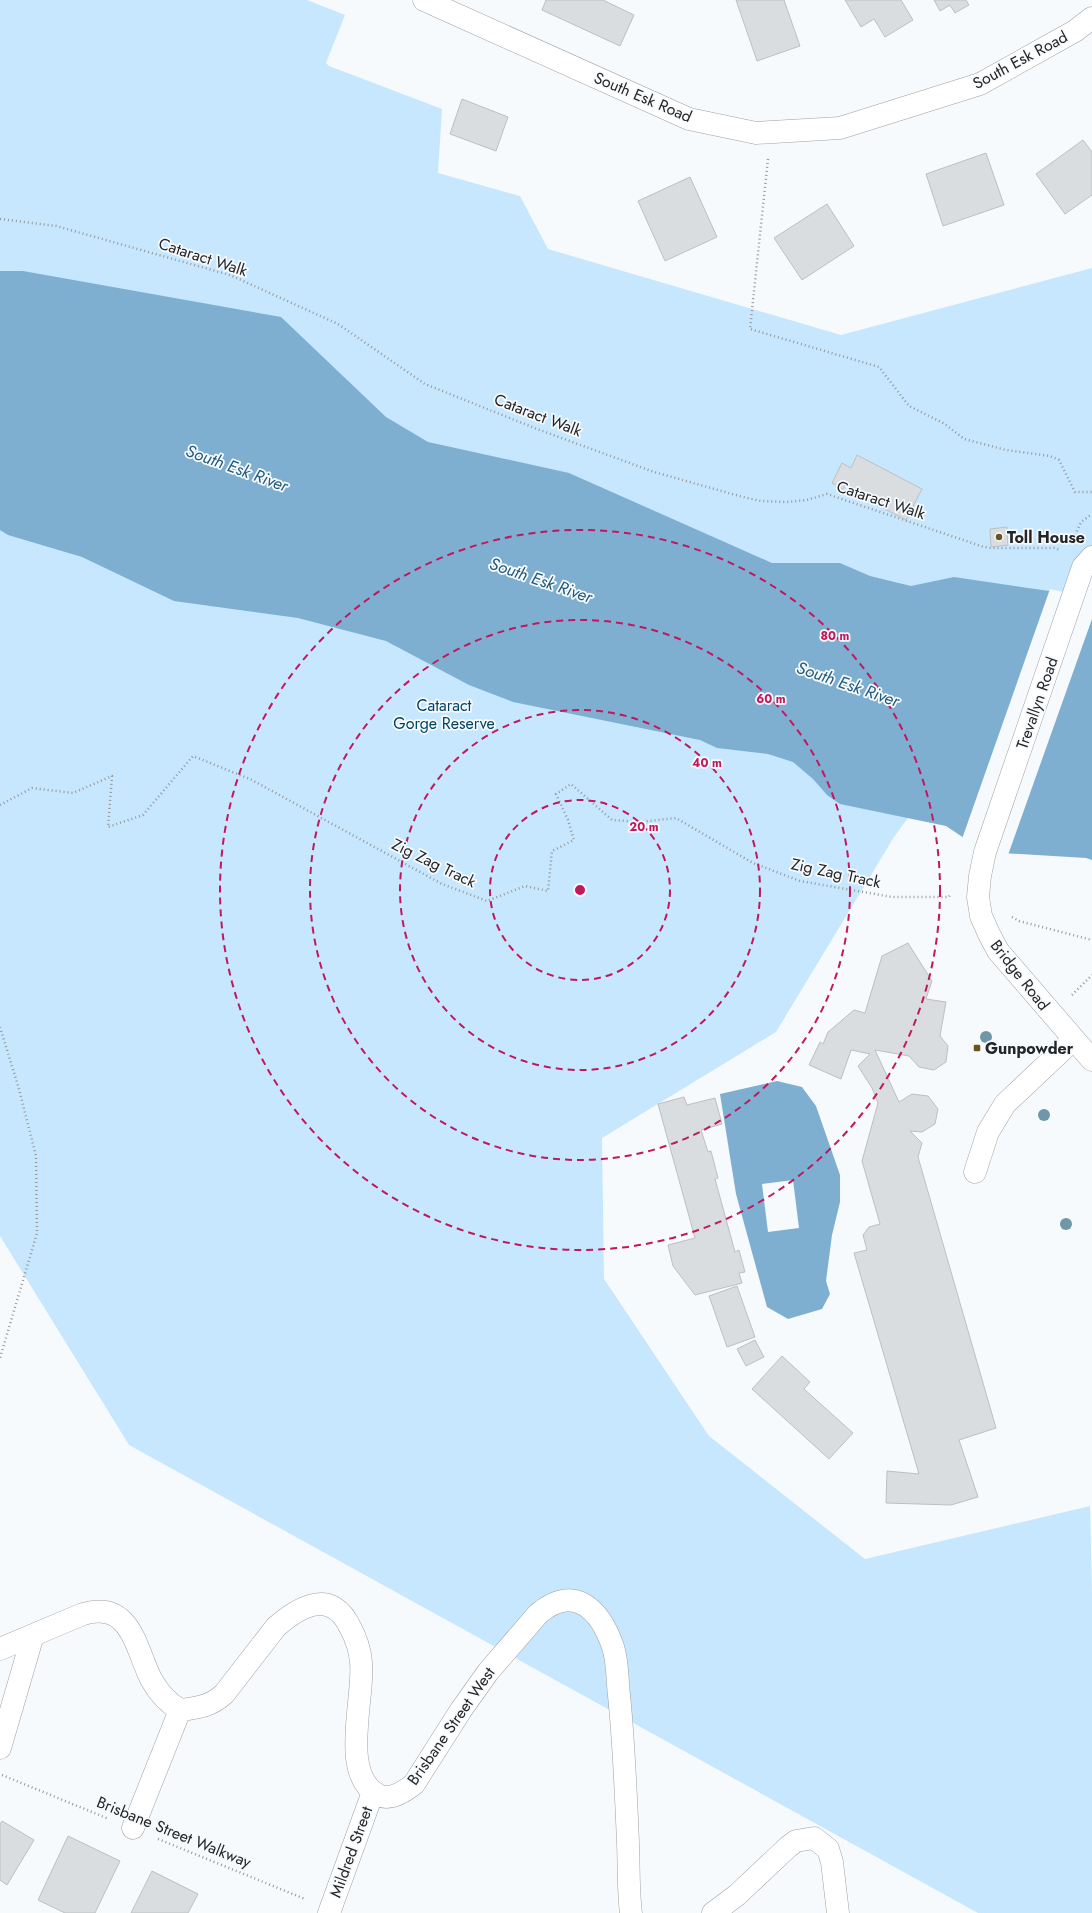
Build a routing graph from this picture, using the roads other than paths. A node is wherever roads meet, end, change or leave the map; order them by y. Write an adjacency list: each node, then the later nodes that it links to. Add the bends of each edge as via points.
1 (424, 0): 2 (street, South Esk Road, via 689,119 756,133 840,128 980,84 1075,31)
2 (1092, 18)
3 (1088, 562): 4 (street, Trevallyn Road)
4 (985, 852): 5 (street, Bridge Road, via 978,896 989,934 998,951)
5 (1073, 1040): 6 (street, Bridge Road); 7 (street, via 1006,1104 988,1132)
6 (1092, 1060)
7 (975, 1172)
8 (33, 1634): 9 (street); 10 (street, via 94,1611 115,1616 131,1630 137,1640 152,1680 164,1697); 11 (street)
9 (0, 1649)
10 (180, 1710): 12 (street, via 205,1707 216,1701 285,1619 310,1606 330,1604 343,1614 359,1648 362,1678 356,1749 358,1766); 13 (street)
11 (0, 1748)
12 (372, 1792): 14 (street, Mildred Street); 15 (street, Brisbane Street West, via 389,1797 406,1791 414,1784 488,1672 538,1614 548,1606 565,1599 584,1604 604,1629 617,1668 623,1726)
13 (133, 1828)
14 (329, 1911)
15 (631, 1913)
16 (712, 1913): 17 (street, via 737,1895 788,1847 804,1838 814,1838 828,1849)
17 (838, 1913)

